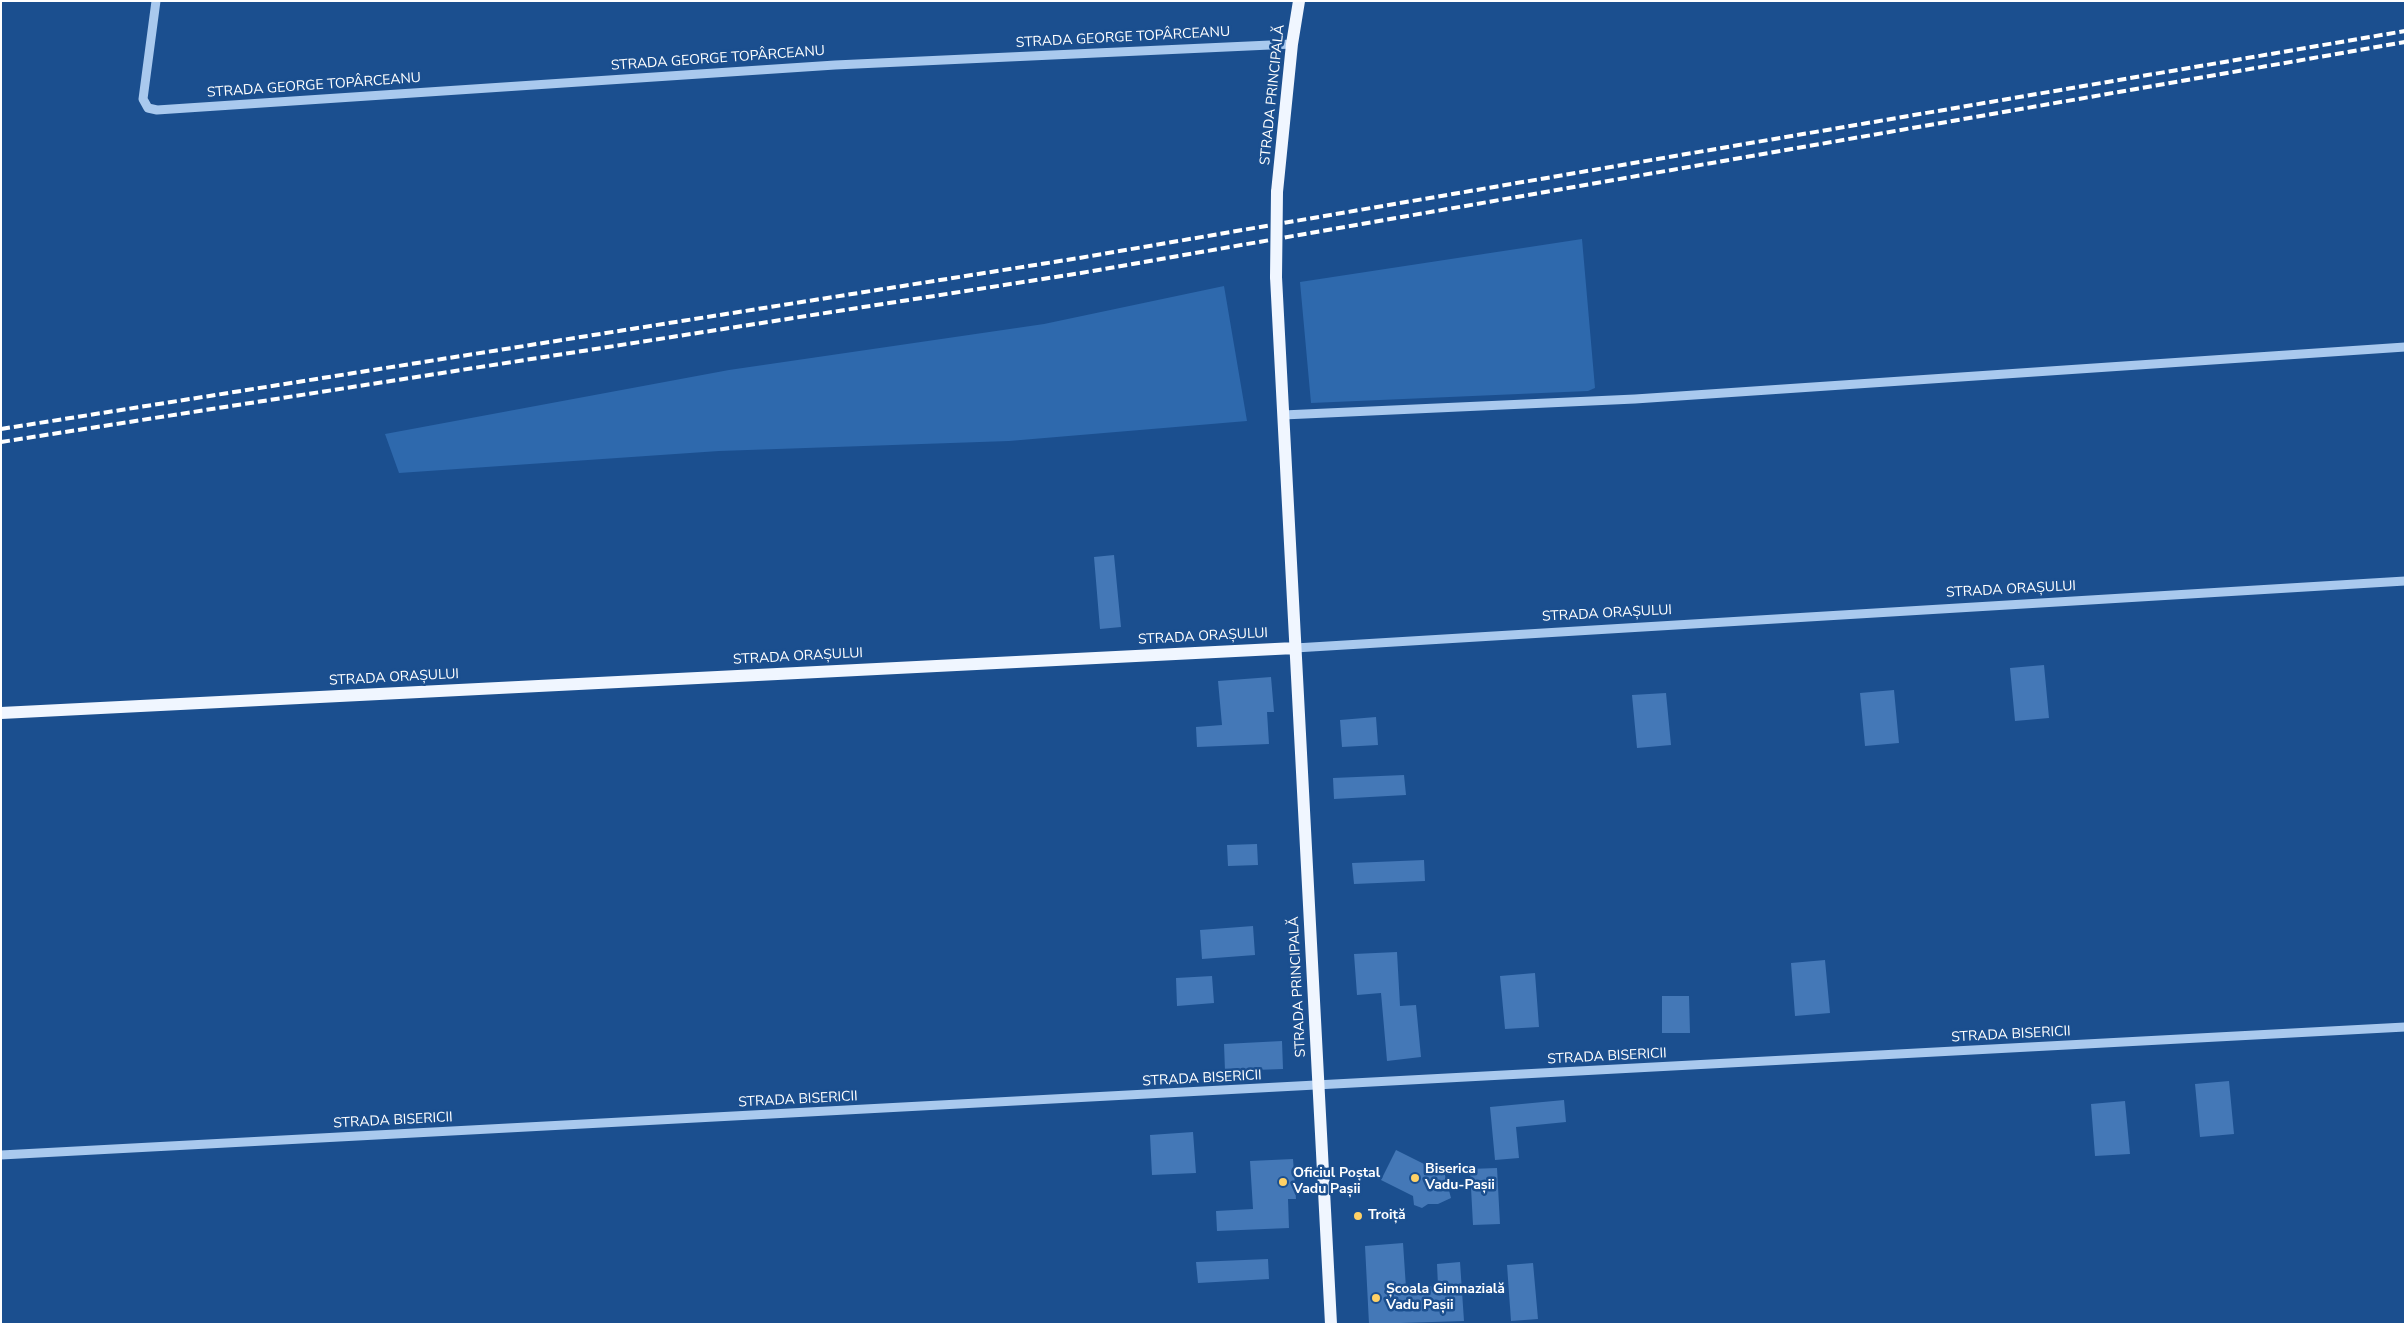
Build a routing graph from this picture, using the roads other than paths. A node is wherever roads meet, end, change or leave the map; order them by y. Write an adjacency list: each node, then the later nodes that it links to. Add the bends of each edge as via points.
1 (156, 1): 3 (street, STRADA GEORGE TOPÂRCEANU, via 143,99 148,108 158,110 835,65)
2 (1299, 1): 3 (main road, STRADA PRINCIPALĂ)
3 (1292, 44): 5 (main road, STRADA PRINCIPALĂ, bridge, via 1278,192 1276,277)
4 (2405, 347): 5 (street, via 1635,399)
5 (1283, 415): 7 (main road, STRADA PRINCIPALĂ)
6 (2405, 581): 7 (street, STRADA ORAȘULUI)
7 (1295, 648): 8 (main road, STRADA ORAȘULUI); 10 (main road, STRADA PRINCIPALĂ)
8 (1, 713)
9 (2405, 1028): 10 (street, STRADA BISERICII)
10 (1319, 1086): 11 (street, STRADA BISERICII); 12 (main road, STRADA PRINCIPALĂ)
11 (1, 1155)
12 (1331, 1324)

